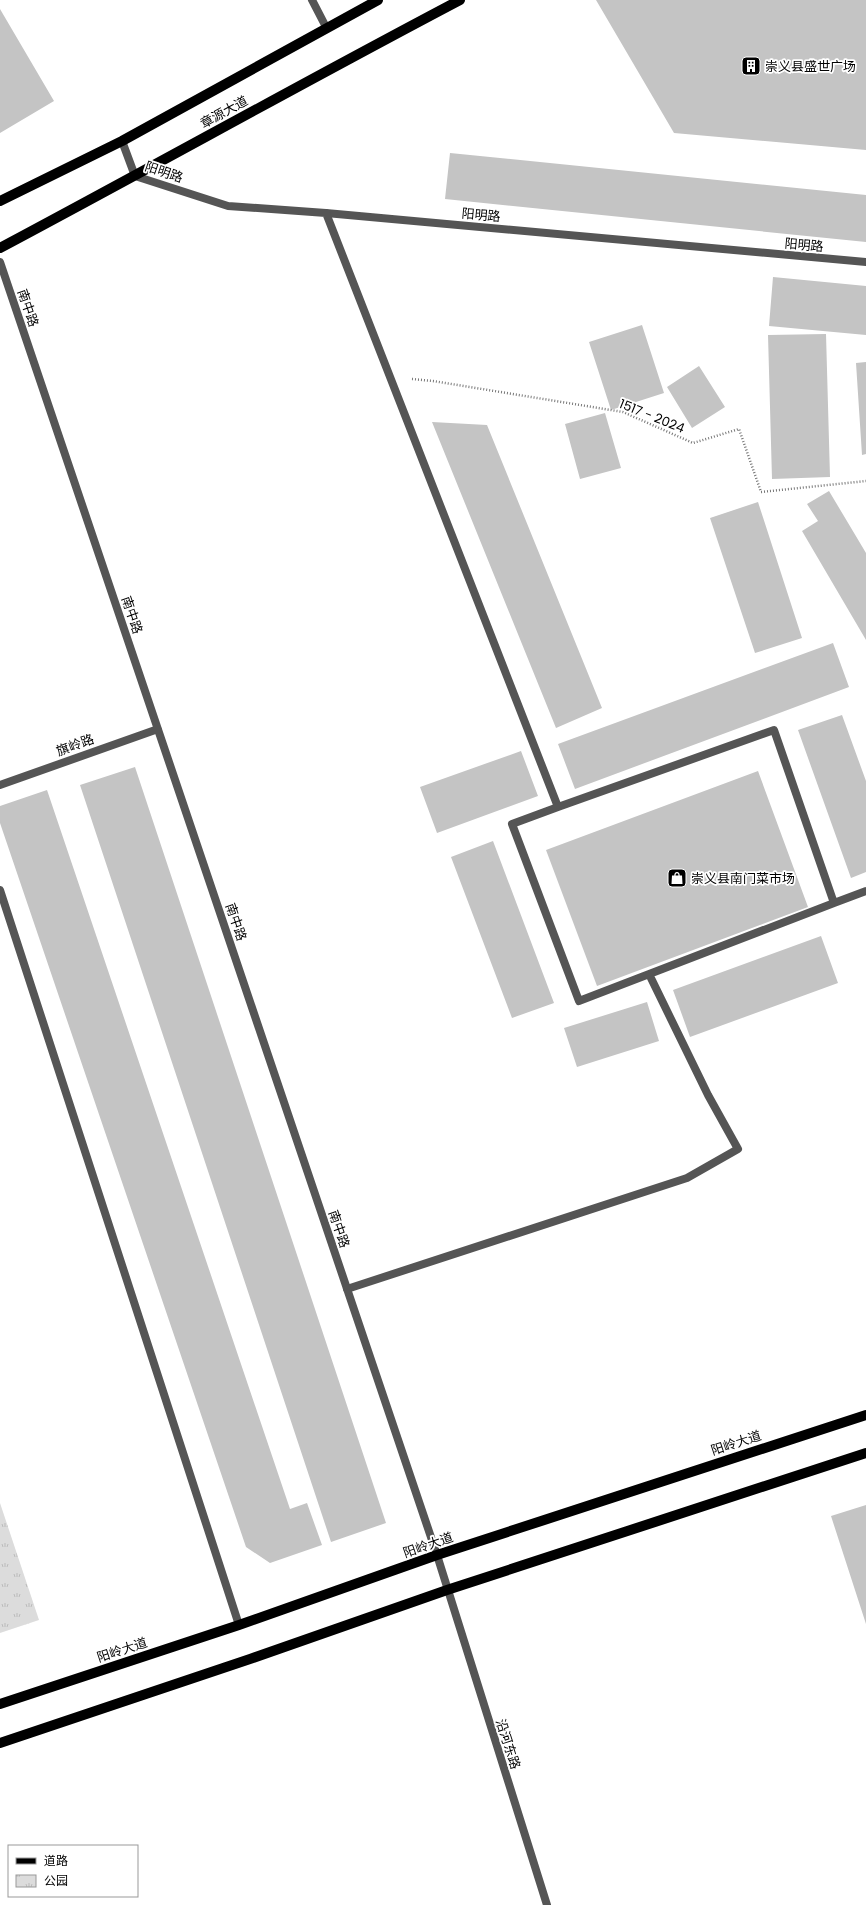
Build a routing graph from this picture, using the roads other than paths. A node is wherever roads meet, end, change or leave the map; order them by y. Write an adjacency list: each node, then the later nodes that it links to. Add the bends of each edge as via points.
1 (312, 0): 4 (street)
2 (378, 0): 4 (main road, 章源大道)
3 (460, 0): 6 (main road, 章源大道, via 345,60)
4 (326, 27): 5 (main road, 章源大道)
5 (122, 141): 6 (street, 阳明路); 7 (main road, 章源大道)
6 (136, 176): 8 (street, 阳明路, via 228,206); 9 (main road, 章源大道)
7 (0, 201)
8 (326, 213): 11 (street, 阳明路); 14 (street)
9 (0, 248)
10 (0, 262): 12 (street, 南中路)
11 (866, 262)
12 (158, 729): 13 (street, 旗岭路); 19 (street, 南中路)
13 (0, 785)
14 (558, 807): 17 (street, via 774,730); 18 (street, via 512,824 579,1001)
15 (0, 890): 24 (street)
16 (866, 891): 17 (street)
17 (834, 903): 18 (street)
18 (648, 974): 19 (street, via 738,1149 687,1178)
19 (347, 1289): 22 (street, 南中路)
20 (866, 1415): 22 (main road, 阳岭大道)
21 (866, 1453): 23 (main road)
22 (437, 1555): 23 (street, 南中路); 24 (main road, 阳岭大道)
23 (447, 1590): 26 (main road); 27 (street, 沿河东路)
24 (239, 1625): 25 (main road, 阳岭大道)
25 (0, 1704)
26 (0, 1743)
27 (547, 1905)

